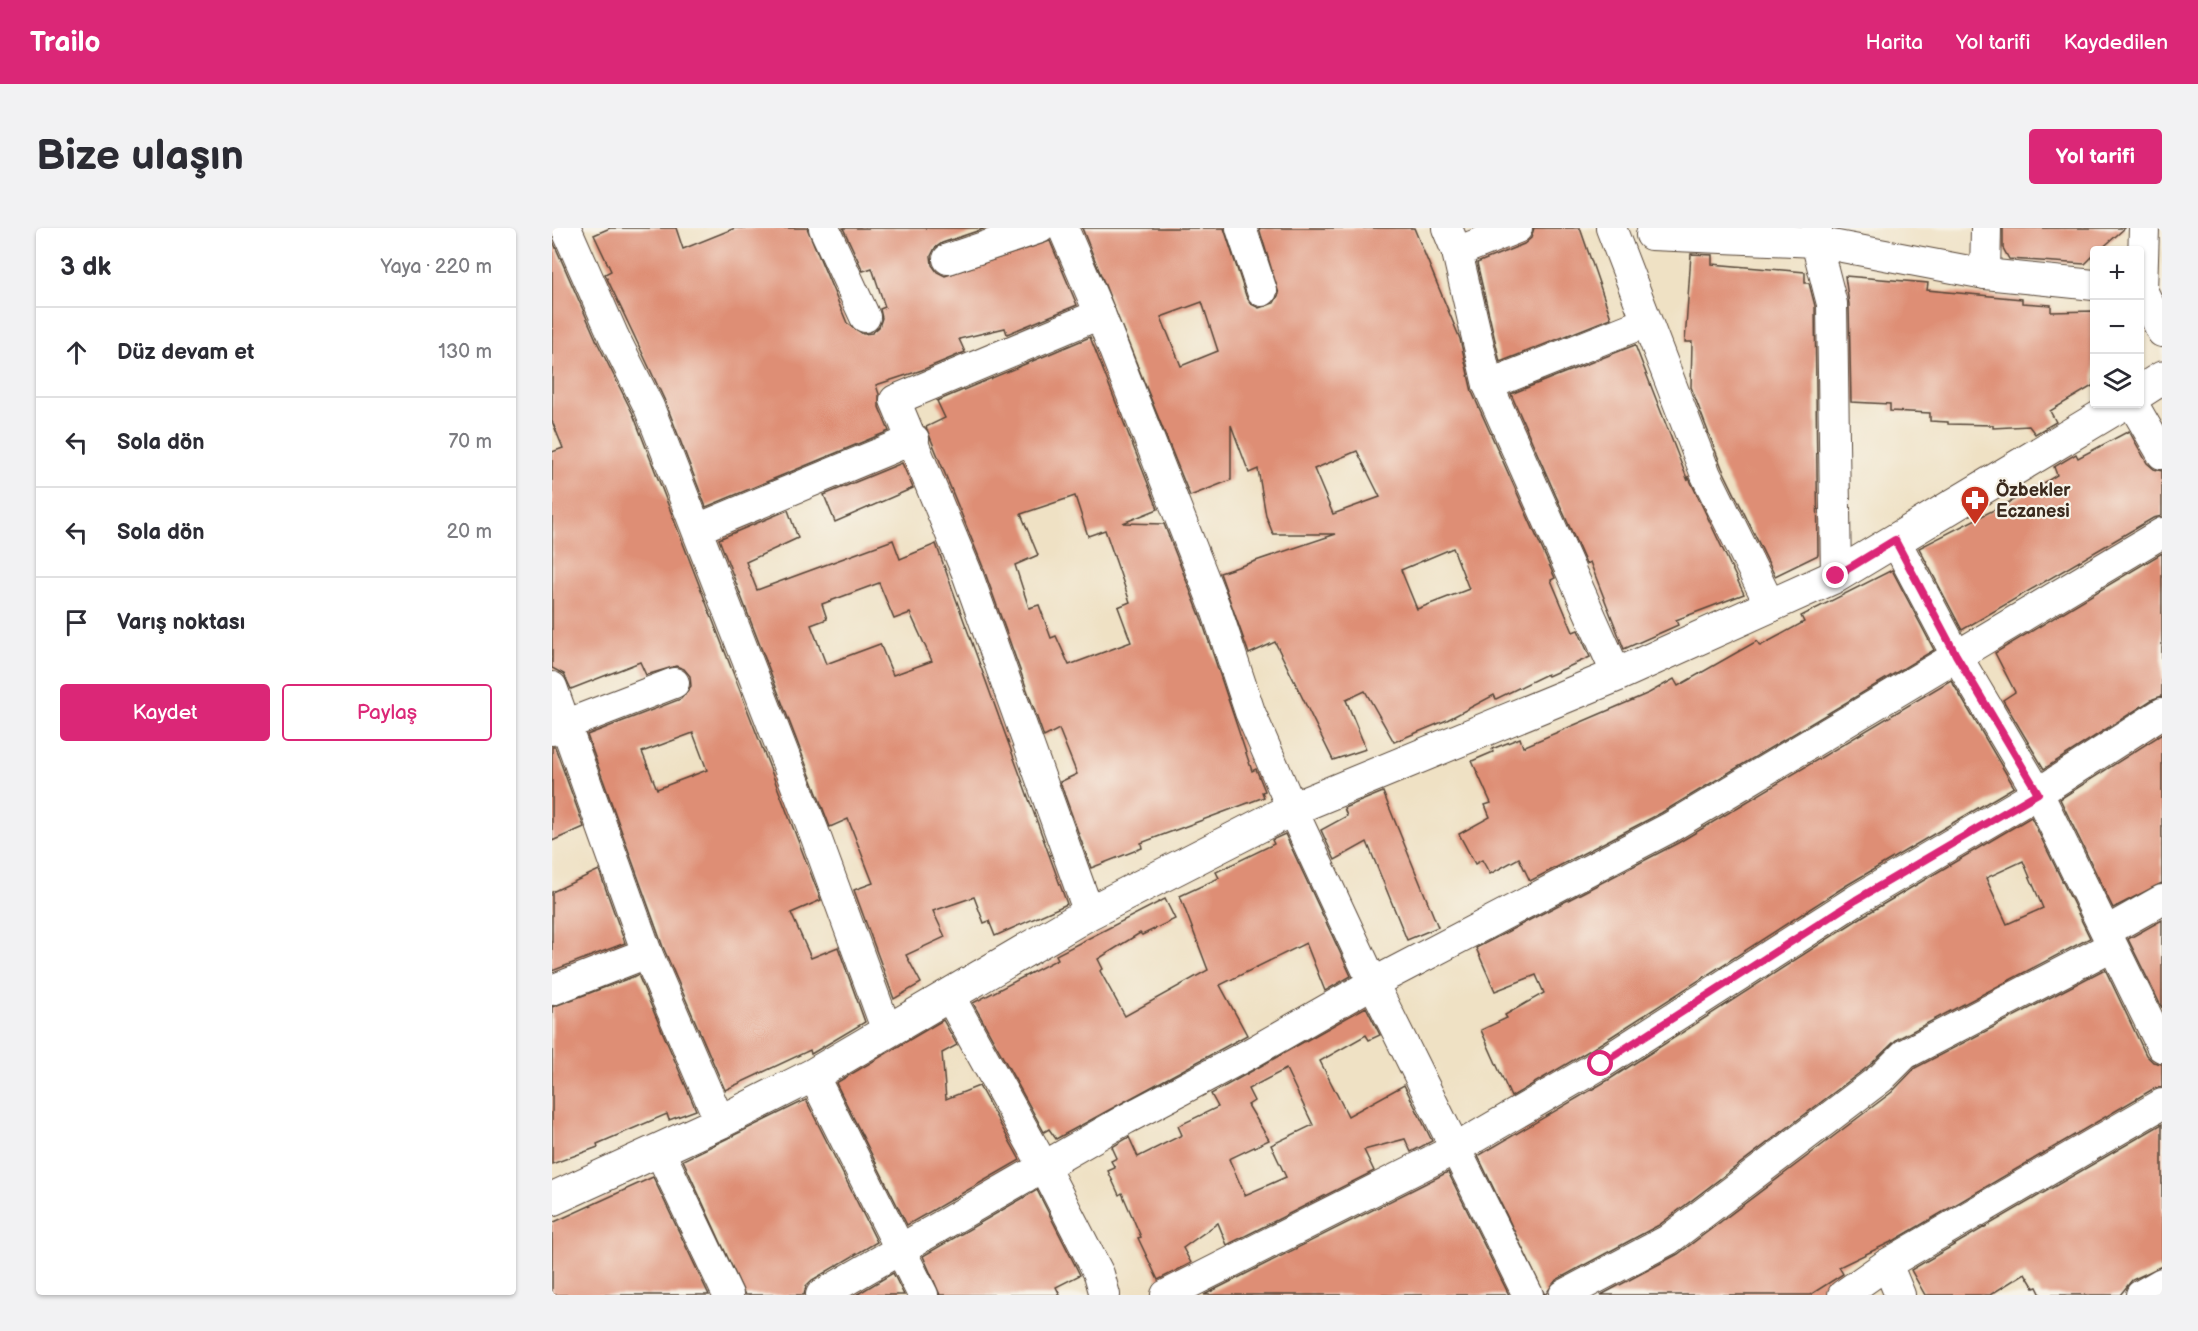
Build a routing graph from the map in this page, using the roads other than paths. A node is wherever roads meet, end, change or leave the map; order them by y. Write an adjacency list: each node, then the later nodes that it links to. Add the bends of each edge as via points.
1 (566, 228): 30 (street, via 648,407)
2 (824, 228): 20 (street)
3 (1040, 228): 14 (street)
4 (1063, 228): 19 (street)
5 (1241, 228): 17 (street)
6 (1517, 228): 12 (street)
7 (1986, 228): 15 (street)
8 (2144, 228): 13 (street)
9 (1612, 231): 10 (street); 21 (street)
10 (1651, 231): 11 (street)
11 (1816, 235): 15 (street); 33 (street, via 1832,304)
12 (1452, 240): 24 (street)
13 (2143, 246)
14 (948, 259)
15 (1985, 274): 16 (street)
16 (2090, 285)
17 (1262, 291)
18 (2144, 296): 22 (street)
19 (1100, 314): 28 (street, via 895,400); 42 (street, via 1217,612 1250,712)
20 (865, 317)
21 (1646, 322): 24 (street); 34 (street, via 1706,475)
22 (2162, 332)
23 (2162, 378): 25 (street)
24 (1488, 385): 36 (street)
25 (2144, 389)
26 (2115, 408): 32 (street)
27 (2135, 408): 29 (street)
28 (914, 439): 30 (street); 44 (street, via 940,513 968,573)
29 (2162, 454)
30 (697, 529): 50 (street)
31 (2162, 532): 35 (street)
32 (1895, 540): 33 (street); 35 (street)
33 (1836, 576): 34 (street)
34 (1772, 607): 36 (street)
35 (1956, 655): 41 (street); 47 (street, via 1669,828)
36 (1617, 675): 42 (street)
37 (674, 683): 40 (street)
38 (552, 687): 40 (street)
39 (2162, 713): 41 (street)
40 (559, 727): 46 (street)
41 (2038, 793): 45 (street); 55 (street, via 1856,900 1601,1064)
42 (1292, 808): 44 (street); 47 (street)
43 (2162, 900): 45 (street)
44 (1089, 913): 49 (street)
45 (2110, 938): 51 (street); 68 (street, via 1905,1054 1873,1085 1668,1240)
46 (647, 953): 48 (street); 54 (street)
47 (1373, 983): 55 (street); 57 (street)
48 (552, 990)
49 (949, 994): 50 (street); 57 (street)
50 (886, 1031): 52 (street)
51 (2162, 1047)
52 (813, 1075): 54 (street); 59 (street)
53 (2162, 1104): 60 (street)
54 (720, 1122): 56 (street)
55 (1455, 1149): 66 (street); 67 (street)
56 (659, 1150): 58 (street); 62 (street)
57 (1044, 1167): 59 (street); 65 (street, via 1099,1274)
58 (552, 1199)
59 (901, 1251): 63 (street); 64 (street)
60 (1887, 1264): 69 (street); 70 (street)
61 (2162, 1282): 71 (street)
62 (728, 1295)
63 (821, 1295)
64 (923, 1295)
65 (1105, 1295)
66 (1166, 1295)
67 (1528, 1295)
68 (1564, 1295)
69 (1843, 1295)
70 (1900, 1295)
71 (2141, 1295)

